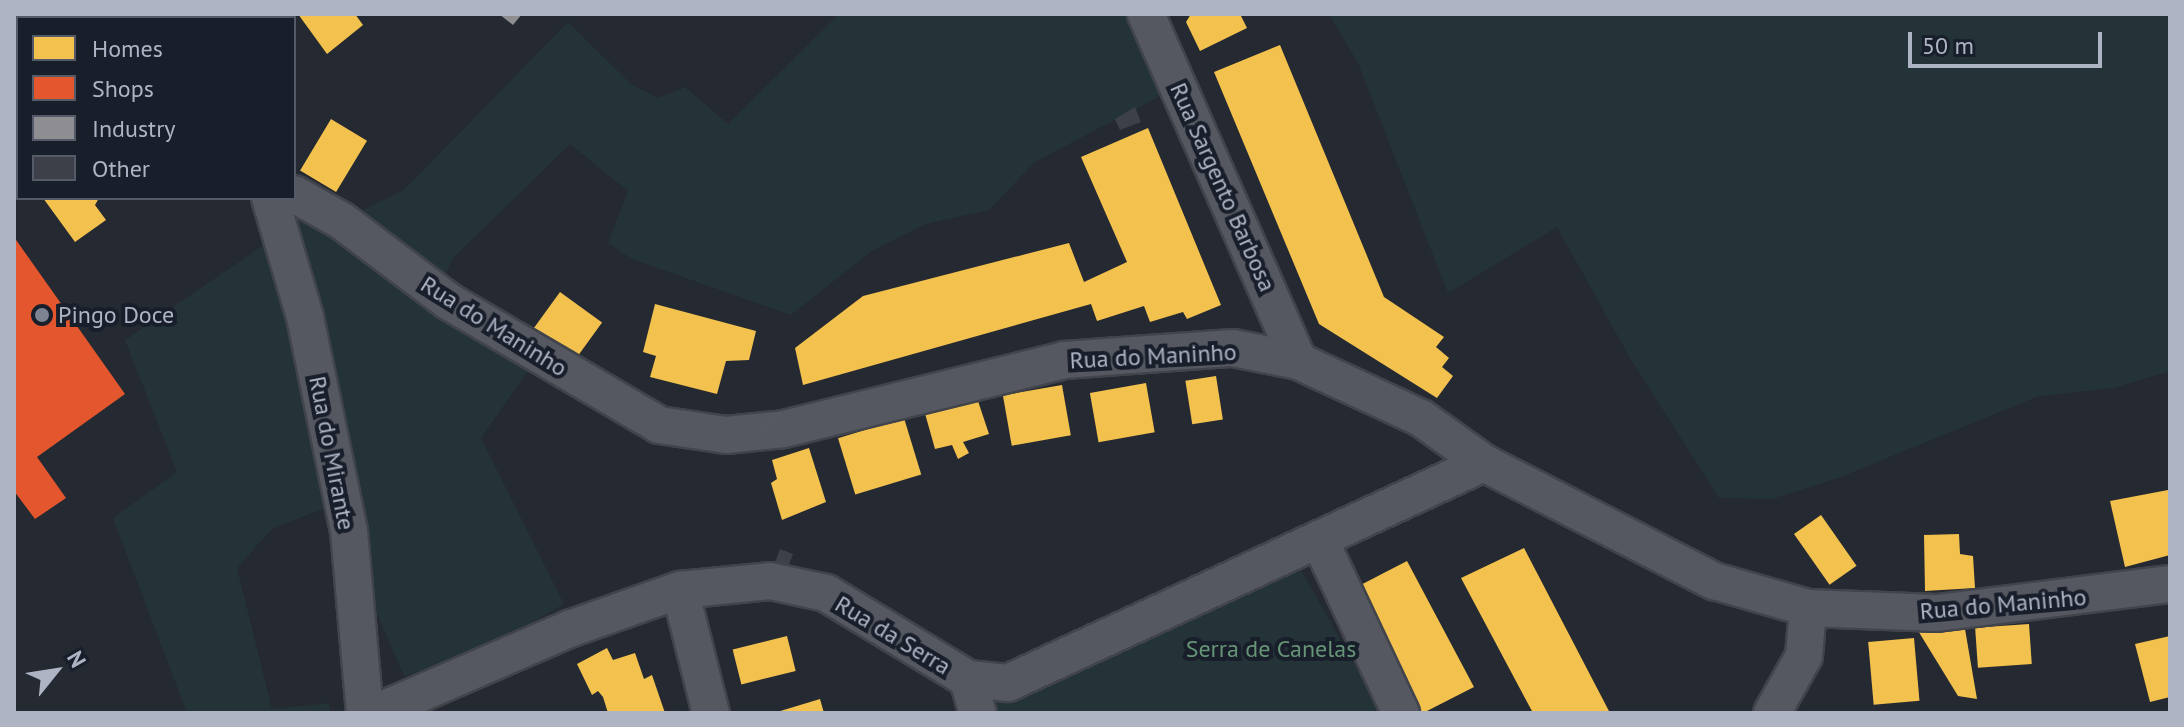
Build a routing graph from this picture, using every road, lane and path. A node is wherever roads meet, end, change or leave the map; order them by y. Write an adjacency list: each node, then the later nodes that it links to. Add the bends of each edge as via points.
1 (1146, 14): 4 (street, Rua Sargento Barbosa)
2 (296, 195): 4 (street, Rua do Maninho, via 342,221 448,301 659,425 726,435 784,429 1064,360 1233,348)
3 (271, 200): 11 (street, Rua do Mirante, via 305,317 349,531)
4 (1298, 361): 5 (street, Rua do Maninho, via 1421,418)
5 (1484, 463): 6 (street, Rua da Serra); 9 (street, Rua do Maninho, via 1714,581)
6 (1319, 539): 10 (street, Rua da Serra); 14 (street)
7 (2170, 584): 9 (street, Rua do Maninho, via 1937,613)
8 (680, 590): 10 (street, Rua da Serra, via 770,581 826,593); 12 (street, Rua da Serra, via 569,629); 13 (street)
9 (1808, 608): 15 (street, via 1804,656)
10 (973, 696)
11 (365, 713)
12 (375, 713)
13 (711, 713)
14 (1401, 713)
15 (1772, 713)

